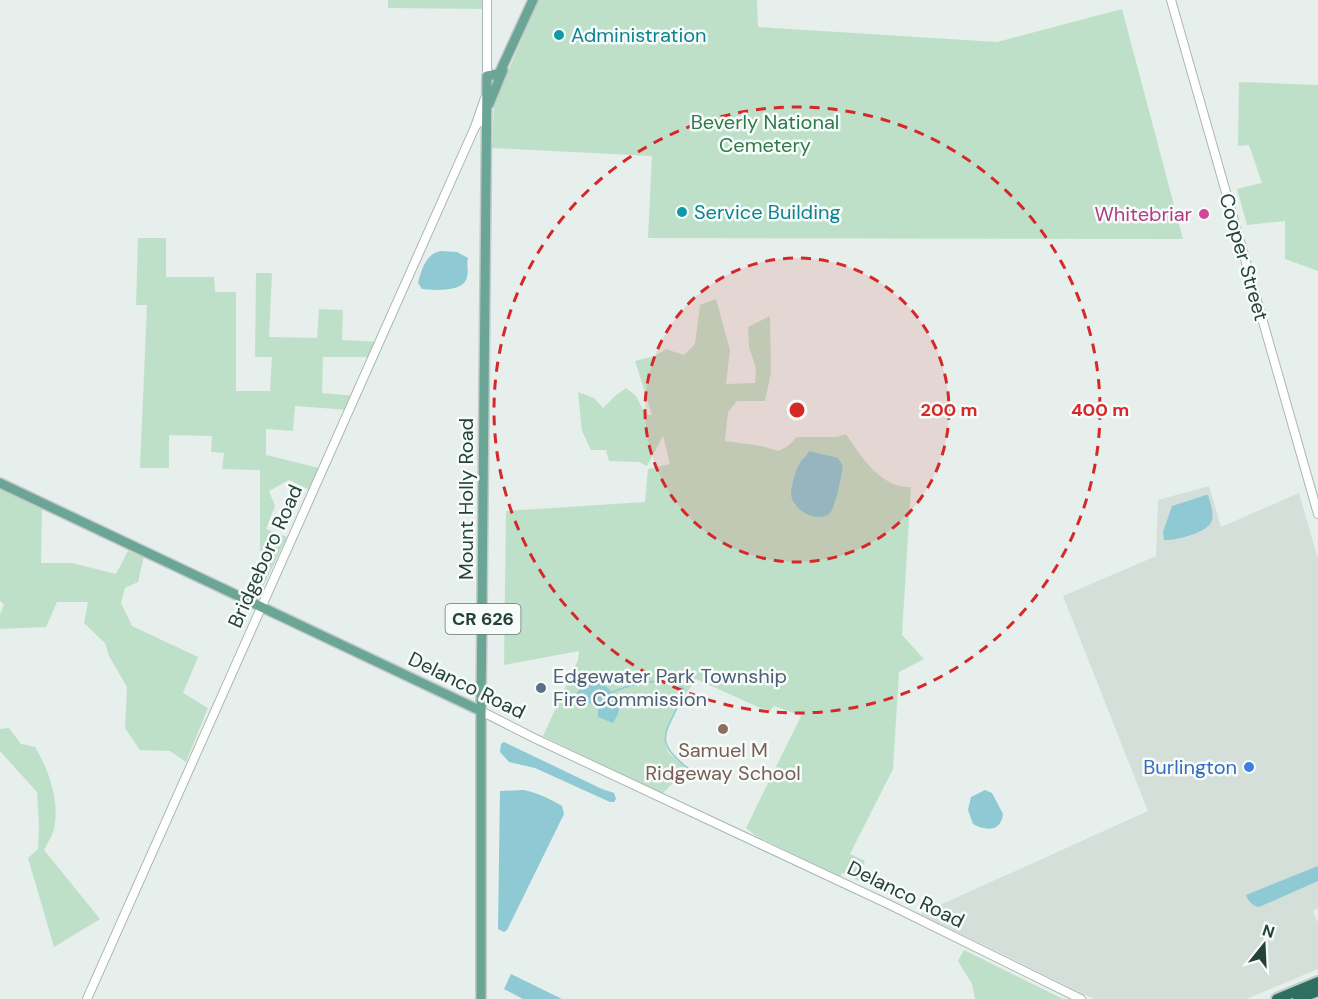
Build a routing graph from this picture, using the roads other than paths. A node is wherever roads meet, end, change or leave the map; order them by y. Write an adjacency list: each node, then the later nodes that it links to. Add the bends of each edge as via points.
1 (487, 0): 5 (street, Mount Holly Road)
2 (533, 0): 4 (main road)
3 (1171, 0): 11 (street, Cooper Street)
4 (504, 66): 5 (main road, via 499,74); 7 (main road)
5 (487, 76): 6 (main road, Mount Holly Road / CR 626)
6 (487, 94): 7 (main road, Mount Holly Road / CR 626); 9 (street, Bridgeboro Road)
7 (487, 109): 8 (main road, Mount Holly Road / CR 626)
8 (487, 120): 9 (street); 13 (main road, Mount Holly Road / CR 626)
9 (475, 127): 12 (street, Bridgeboro Road)
10 (0, 483): 12 (main road, Delanco Road)
11 (1318, 514)
12 (262, 607): 13 (main road, Delanco Road); 16 (street, Bridgeboro Road)
13 (481, 711): 17 (main road, Mount Holly Road / CR 626); 18 (street, Delanco Road)
14 (1318, 982): 19 (highway)
15 (1318, 991): 20 (highway)
16 (87, 999)
17 (481, 999)
18 (1081, 999)
19 (1277, 999)
20 (1298, 999)

